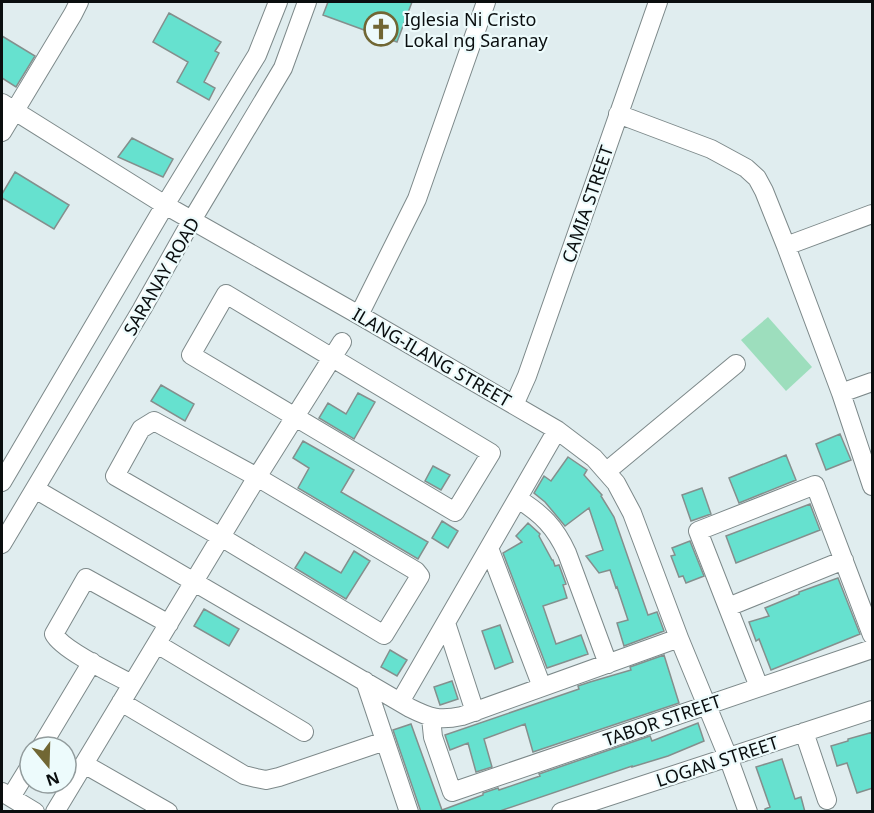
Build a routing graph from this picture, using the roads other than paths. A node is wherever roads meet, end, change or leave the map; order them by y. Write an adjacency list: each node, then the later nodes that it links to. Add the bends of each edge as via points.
1 (79, 2): 6 (street)
2 (278, 2): 9 (street, SARANAY ROAD, via 257,56)
3 (307, 2): 11 (street, SARANAY ROAD, via 283,68)
4 (486, 2): 13 (street, via 417,199)
5 (658, 2): 7 (street, CAMIA STREET)
6 (8, 107): 8 (street); 9 (street, ILANG-ILANG STREET)
7 (618, 114): 12 (street, via 711,149 746,168 764,191); 18 (street, CAMIA STREET)
8 (2, 132)
9 (165, 205): 11 (street, ILANG-ILANG STREET); 24 (street, SARANAY ROAD)
10 (873, 214): 12 (street)
11 (192, 220): 13 (street, ILANG-ILANG STREET); 25 (street, SARANAY ROAD)
12 (786, 246): 17 (street)
13 (359, 315): 18 (street, ILANG-ILANG STREET)
14 (337, 350): 19 (street); 19 (street, via 226,294 191,355); 19 (street, via 491,453 455,512)
15 (736, 364): 21 (street)
16 (873, 382): 17 (street)
17 (841, 393): 22 (street)
18 (514, 405): 20 (street, ILANG-ILANG STREET)
19 (295, 417): 23 (street)
20 (557, 430): 21 (street, ILANG-ILANG STREET); 26 (street)
21 (607, 471): 36 (street, ILANG-ILANG STREET, via 632,513)
22 (871, 475)
23 (257, 477): 27 (street); 27 (street, via 154,421 141,429 114,476); 27 (street, via 420,576 384,635)
24 (2, 482)
25 (35, 489): 28 (street, SARANAY ROAD); 31 (street)
26 (518, 499): 29 (street); 40 (street, via 542,516 560,539)
27 (221, 537): 31 (street)
28 (2, 544)
29 (489, 548): 33 (street); 43 (street)
30 (844, 560): 32 (street); 32 (street, via 815,485 698,531); 35 (street)
31 (194, 582): 34 (street); 41 (street)
32 (728, 607): 44 (street)
33 (446, 623): 46 (street); 49 (street)
34 (169, 624): 37 (street); 39 (street, via 86,578 54,634 69,649)
35 (873, 635)
36 (679, 638): 40 (street); 47 (street, ILANG-ILANG STREET)
37 (157, 644): 42 (street); 51 (street)
38 (873, 649): 44 (street, TABOR STREET)
39 (92, 662): 42 (street); 53 (street)
40 (608, 664): 43 (street)
41 (365, 681): 46 (street); 54 (street)
42 (132, 684): 45 (street)
43 (542, 687): 49 (street)
44 (759, 687): 47 (street, TABOR STREET)
45 (121, 702): 54 (street, via 234,770 266,780); 56 (street)
46 (400, 702): 50 (street)
47 (706, 705): 50 (street, TABOR STREET, via 452,792 433,737); 55 (street, ILANG-ILANG STREET)
48 (873, 710): 52 (street, LOGAN STREET)
49 (475, 712): 50 (street)
50 (431, 718)
51 (304, 732)
52 (804, 732): 55 (street, LOGAN STREET); 59 (street)
53 (48, 735)
54 (385, 741): 60 (street)
55 (728, 758): 64 (street, LOGAN STREET); 65 (street, ILANG-ILANG STREET)
56 (84, 764): 62 (street); 63 (street)
57 (18, 780): 58 (street)
58 (6, 794): 61 (street)
59 (827, 800)
60 (404, 810)
61 (35, 812)
62 (55, 812)
63 (168, 812)
64 (561, 812)
65 (748, 812)

